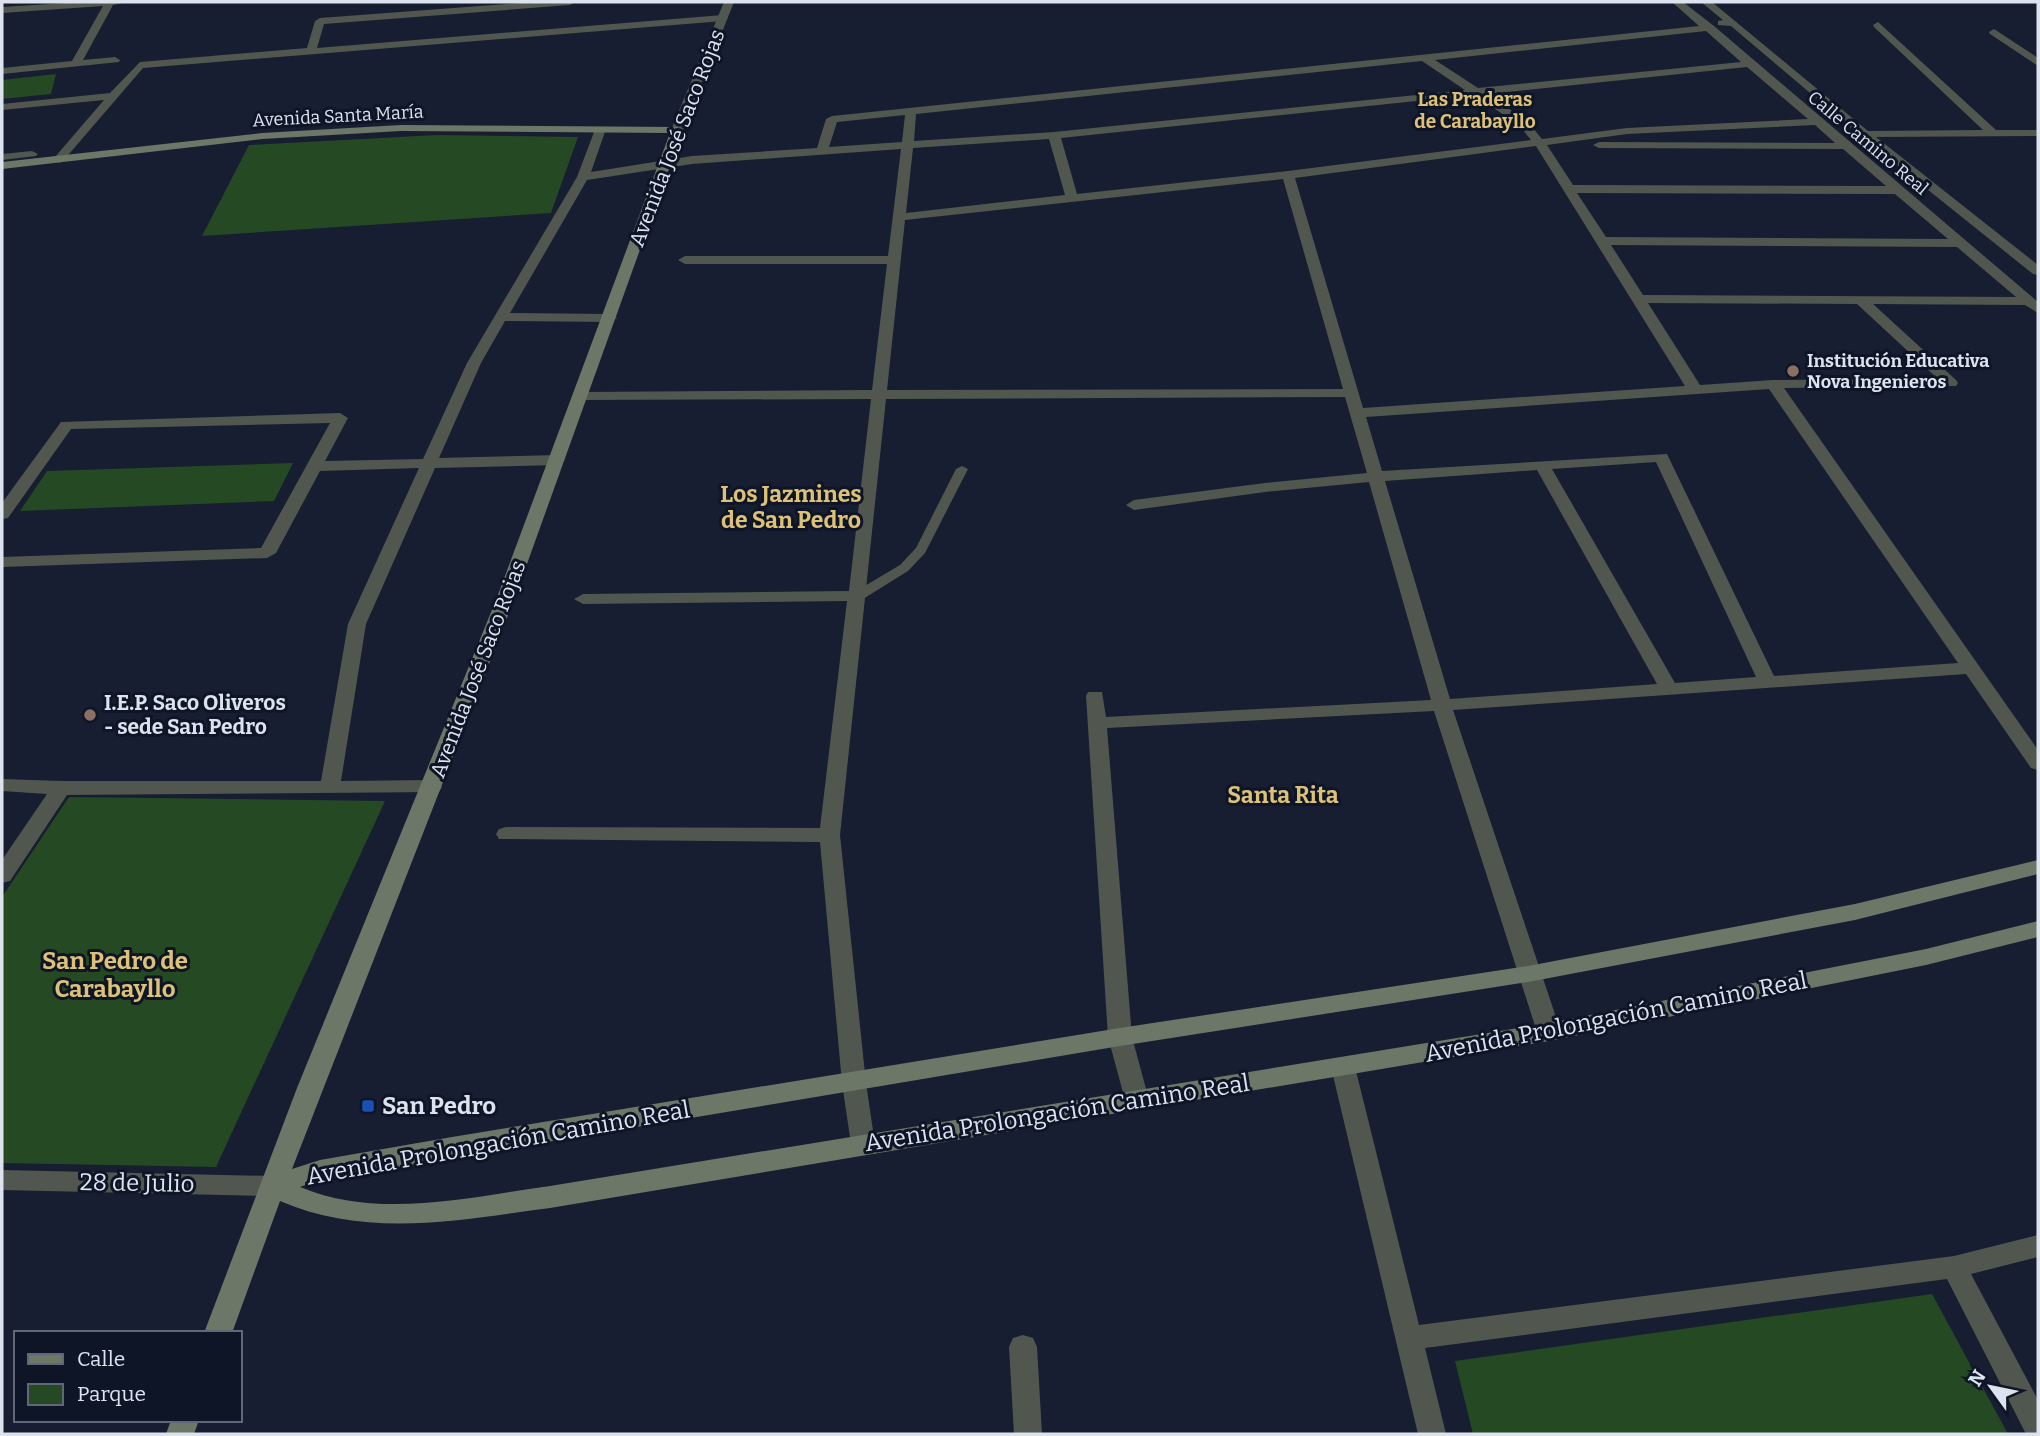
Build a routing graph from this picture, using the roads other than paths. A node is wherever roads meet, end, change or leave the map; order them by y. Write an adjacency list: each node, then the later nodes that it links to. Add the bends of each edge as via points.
1 (122, 2): 7 (street)
2 (552, 2): 3 (street); 15 (street, via 335,15 320,21)
3 (570, 2)
4 (729, 2): 9 (street, Avenida José Saco Rojas)
5 (1677, 2): 13 (street, Calle Camino Real)
6 (1706, 2): 10 (street)
7 (110, 3): 8 (street); 19 (street)
8 (9, 7): 11 (street)
9 (723, 18): 15 (street); 28 (street, Avenida José Saco Rojas)
10 (1732, 23): 13 (street); 32 (street)
11 (2, 24)
12 (1878, 25): 29 (street)
13 (1707, 26): 16 (street); 20 (street, Calle Camino Real)
14 (1994, 33): 18 (street)
15 (311, 52): 23 (street, via 140,65)
16 (1425, 58): 22 (street); 25 (street)
17 (116, 60): 19 (street)
18 (2038, 63)
19 (76, 64): 21 (street)
20 (1748, 64): 22 (street); 26 (street, Calle Camino Real)
21 (2, 71)
22 (1481, 93): 33 (street); 34 (street, via 1523,123)
23 (114, 96): 24 (street); 40 (street)
24 (2, 107)
25 (911, 113): 36 (street); 37 (street, via 832,119)
26 (1816, 122): 31 (street, Calle Camino Real); 34 (street, via 1627,131)
27 (600, 130): 28 (main road, Avenida Santa María); 40 (main road, Avenida Santa María, via 401,128 262,136); 44 (street)
28 (677, 130): 41 (main road, Avenida José Saco Rojas)
29 (1992, 132): 30 (street); 32 (street)
30 (2038, 133)
31 (1830, 134): 32 (street); 35 (street, Calle Camino Real)
32 (1865, 134): 48 (street)
33 (1055, 135): 36 (street); 47 (street)
34 (1541, 144): 35 (street); 43 (street); 45 (street)
35 (1843, 145): 46 (street, Calle Camino Real)
36 (908, 146): 37 (street); 50 (street)
37 (822, 151): 41 (street)
38 (32, 154): 39 (street)
39 (2, 157)
40 (59, 159): 42 (main road, Avenida Santa María)
41 (664, 165): 44 (street); 60 (main road, Avenida José Saco Rojas)
42 (2, 166)
43 (1288, 175): 47 (street); 63 (street)
44 (583, 177): 59 (street)
45 (1569, 189): 46 (street); 51 (street)
46 (1897, 190): 49 (street, Calle Camino Real)
47 (1072, 198): 50 (street)
48 (1955, 204): 49 (street); 55 (street)
49 (1915, 205): 52 (street, Calle Camino Real)
50 (900, 217): 54 (street)
51 (1602, 241): 52 (street); 56 (street)
52 (1960, 243): 58 (street, Calle Camino Real)
53 (685, 260): 54 (street)
54 (895, 260): 64 (street)
55 (2038, 271)
56 (1639, 299): 57 (street); 62 (street)
57 (1860, 300): 58 (street); 61 (street, via 1951,383)
58 (2033, 305)
59 (500, 317): 60 (street); 68 (street, via 474,363)
60 (610, 318): 65 (main road, Avenida José Saco Rojas)
61 (1773, 384): 62 (street); 79 (street)
62 (1695, 389): 66 (street)
63 (1351, 393): 64 (street); 66 (street)
64 (881, 394): 65 (street); 77 (street)
65 (581, 396): 67 (main road, Avenida José Saco Rojas)
66 (1356, 412): 72 (street)
67 (557, 460): 68 (street); 87 (main road, Avenida José Saco Rojas)
68 (430, 463): 70 (street); 89 (street, via 357,624)
69 (1542, 465): 72 (street); 80 (street, via 1661,457); 81 (street)
70 (314, 466): 73 (street, via 340,418 65,425); 76 (street, via 267,553)
71 (962, 469): 77 (lane, via 922,550 904,568)
72 (1375, 476): 74 (street); 83 (street)
73 (8, 495): 75 (street)
74 (1134, 505)
75 (2, 514)
76 (2, 562)
77 (858, 596): 78 (street); 91 (street)
78 (583, 599)
79 (1973, 668): 80 (street); 85 (street)
80 (1768, 682): 81 (street)
81 (1669, 690): 83 (street)
82 (1095, 696): 84 (street)
83 (1442, 705): 84 (street); 95 (street)
84 (1097, 723): 97 (street)
85 (2038, 764)
86 (2, 785): 88 (street)
87 (432, 787): 89 (street); 103 (main road, Avenida José Saco Rojas)
88 (61, 788): 89 (street); 93 (street)
89 (330, 788)
90 (506, 834): 91 (street)
91 (830, 835): 99 (street)
92 (2038, 867): 95 (main road, Avenida Prolongación Camino Real, via 1855,912)
93 (2, 876)
94 (2038, 929): 96 (main road, Avenida Prolongación Camino Real, via 1926,957)
95 (1528, 974): 96 (street); 97 (main road, Avenida Prolongación Camino Real)
96 (1549, 1032): 98 (main road, Avenida Prolongación Camino Real)
97 (1120, 1037): 99 (main road, Avenida Prolongación Camino Real); 100 (street)
98 (1343, 1067): 100 (main road, Avenida Prolongación Camino Real); 107 (street)
99 (854, 1083): 101 (street); 103 (main road, Avenida Prolongación Camino Real, via 320,1170)
100 (1137, 1100): 101 (main road, Avenida Prolongación Camino Real)
101 (863, 1144): 103 (main road, Avenida Prolongación Camino Real, via 550,1196 396,1215 329,1209)
102 (2, 1180): 103 (street, 28 de Julio)
103 (272, 1186): 106 (main road, Avenida José Saco Rojas)
104 (2038, 1246): 105 (street)
105 (1954, 1267): 107 (street); 109 (street)
106 (219, 1331)
107 (1409, 1338): 111 (street)
108 (1023, 1347): 110 (street)
109 (2038, 1427)
110 (1028, 1434)
111 (1432, 1434)

